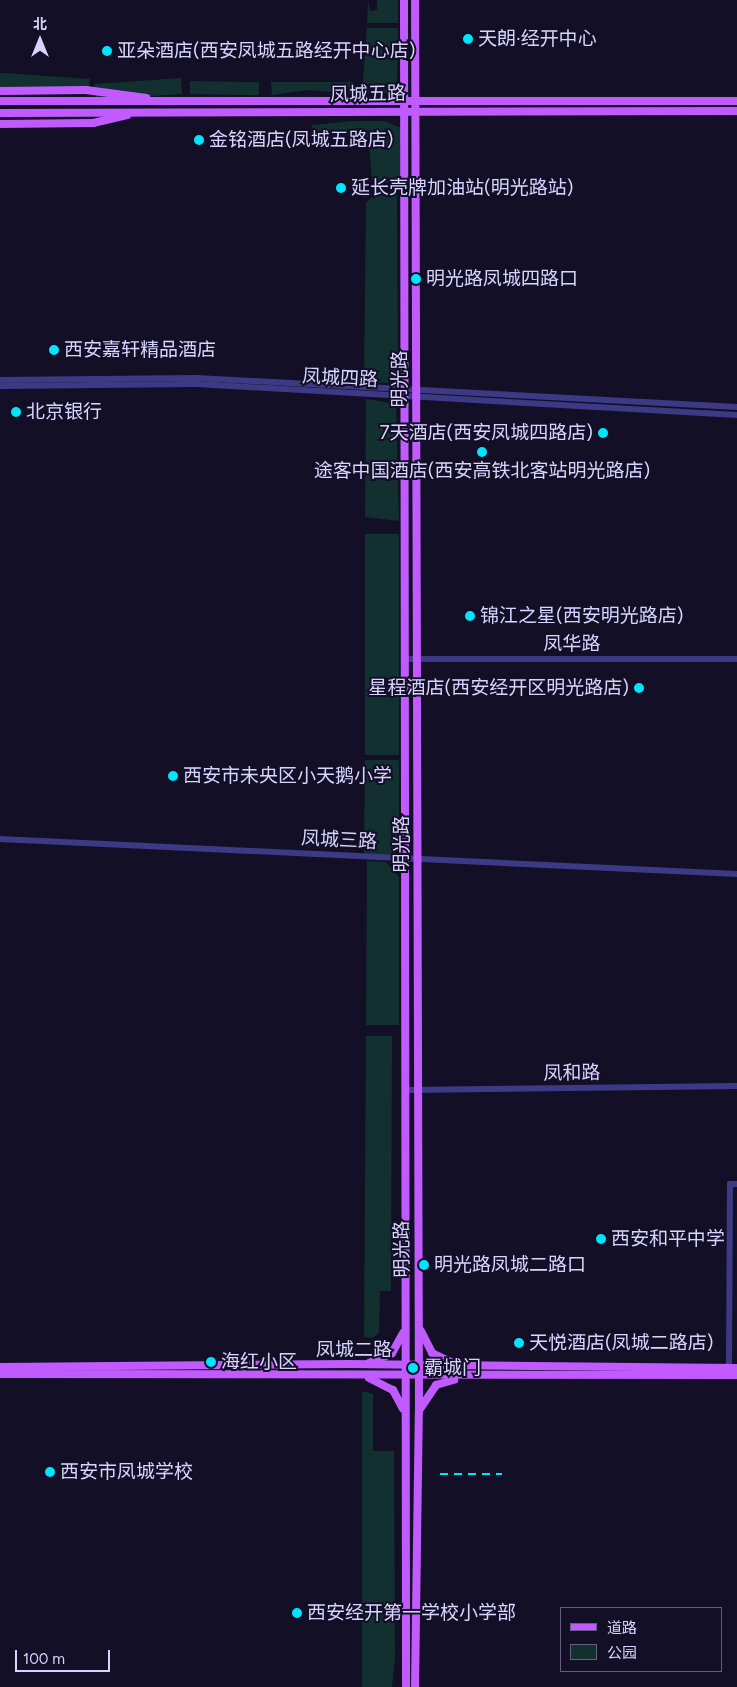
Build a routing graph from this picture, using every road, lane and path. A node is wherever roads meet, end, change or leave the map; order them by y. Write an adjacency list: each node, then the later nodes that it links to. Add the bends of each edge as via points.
1 (404, 0): 7 (main road, 明光路)
2 (415, 0): 8 (main road, 明光路)
3 (0, 91): 6 (main road, via 86,90)
4 (0, 101): 6 (main road, 凤城五路)
5 (737, 101): 8 (main road, 凤城五路)
6 (167, 102): 7 (main road, 凤城五路)
7 (404, 106): 8 (main road, 凤城五路); 10 (main road, 凤城五路); 15 (main road, 明光路)
8 (414, 106): 9 (main road, 凤城五路); 16 (main road, 明光路)
9 (737, 111)
10 (143, 112): 11 (main road, 凤城五路); 12 (main road, via 93,123)
11 (0, 113)
12 (0, 124)
13 (0, 380): 15 (street, 凤城四路, via 196,378)
14 (0, 386): 17 (street, 凤城四路, via 196,384)
15 (407, 388): 16 (street, 凤城四路); 17 (main road, 明光路)
16 (417, 388): 18 (main road, 明光路); 19 (street, 凤城四路)
17 (407, 397): 18 (street, 凤城四路); 22 (main road, 明光路)
18 (417, 397): 20 (street, 凤城四路); 21 (main road, 明光路)
19 (737, 407)
20 (737, 415)
21 (418, 658): 22 (street, 凤华路); 23 (street, 凤华路); 26 (main road, 明光路)
22 (407, 659): 25 (main road, 明光路)
23 (737, 659)
24 (0, 839): 25 (street, 凤城三路)
25 (405, 858): 26 (street, 凤城三路); 29 (main road, 明光路)
26 (418, 858): 27 (street, 凤城三路); 30 (main road, 明光路)
27 (737, 874)
28 (737, 1086): 30 (street, 凤和路)
29 (407, 1090): 30 (street, 凤和路); 32 (main road, 明光路)
30 (417, 1090): 33 (main road, 明光路)
31 (737, 1184): 39 (street, via 730,1184)
32 (406, 1318): 34 (main road, via 392,1353); 36 (main road, 明光路)
33 (419, 1318): 35 (main road, via 428,1349); 37 (main road, 明光路)
34 (360, 1364): 36 (main road, 凤城二路); 38 (main road, 凤城二路)
35 (460, 1365): 37 (main road, 凤城二路); 39 (main road, 凤城二路)
36 (405, 1366): 37 (main road, 凤城二路); 42 (main road, 明光路)
37 (418, 1366): 43 (main road, 明光路)
38 (0, 1367)
39 (733, 1368)
40 (0, 1374): 44 (main road, 凤城二路)
41 (737, 1374): 45 (main road, 凤城二路)
42 (405, 1376): 43 (main road, 凤城二路); 44 (main road, 凤城二路); 47 (main road, 明光路)
43 (418, 1376): 45 (main road, 凤城二路); 46 (main road, 明光路)
44 (364, 1377): 47 (main road, via 393,1390)
45 (465, 1378): 46 (main road, via 436,1385)
46 (420, 1411): 49 (main road, 明光路)
47 (405, 1420): 48 (main road, 明光路)
48 (406, 1687)
49 (415, 1687)

